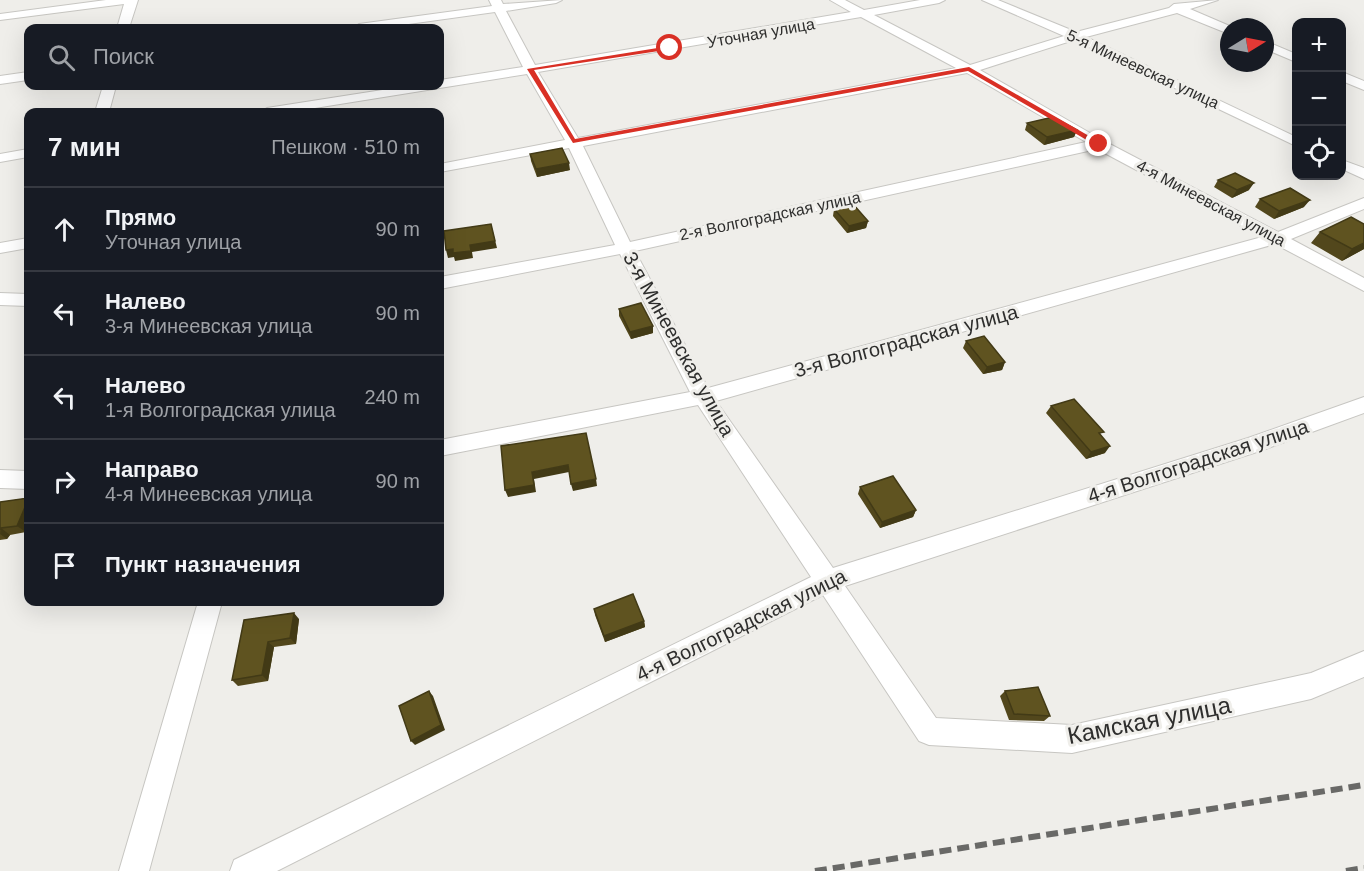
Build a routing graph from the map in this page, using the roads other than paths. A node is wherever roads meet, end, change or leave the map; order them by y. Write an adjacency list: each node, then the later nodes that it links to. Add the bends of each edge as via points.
1 (131, 0): 11 (street); 12 (street)
2 (556, 0): 8 (street)
3 (836, 0): 10 (street, 4-я Минеевская улица)
4 (939, 0): 10 (street, Уточная улица)
5 (988, 0): 15 (street, 5-я Минеевская улица)
6 (1161, 0): 9 (street)
7 (1212, 0): 9 (street)
8 (497, 4): 13 (street); 18 (street, 3-я Минеевская улица)
9 (1178, 9): 14 (street); 15 (street)
10 (864, 15): 18 (street, Уточная улица); 19 (street, 4-я Минеевская улица)
11 (0, 17)
12 (124, 24)
13 (382, 24)
14 (1220, 26)
15 (1075, 36): 19 (street); 29 (street, 5-я Минеевская улица)
16 (1274, 49): 17 (street)
17 (1292, 56)
18 (530, 69): 23 (street, Уточная улица); 30 (street, 3-я Минеевская улица)
19 (969, 69): 30 (street); 31 (street, 4-я Минеевская улица)
20 (24, 77): 22 (street)
21 (1346, 78): 24 (street)
22 (0, 80)
23 (444, 83)
24 (1364, 86)
25 (108, 90): 27 (street)
26 (405, 90): 28 (street)
27 (103, 108)
28 (292, 108)
29 (1292, 140)
30 (573, 141): 35 (street); 41 (street, 3-я Минеевская улица)
31 (1099, 144): 38 (street, 4-я Минеевская улица); 41 (street, 2-я Волгоградская улица)
32 (24, 154): 33 (street)
33 (0, 158)
34 (1346, 166): 36 (street)
35 (444, 167)
36 (1364, 174)
37 (1364, 203): 38 (street, 3-я Волгоградская улица)
38 (1279, 238): 43 (street, 4-я Минеевская улица); 46 (street, 3-я Волгоградская улица)
39 (24, 244): 40 (street)
40 (0, 248)
41 (625, 248): 42 (street, 2-я Волгоградская улица); 46 (street, 3-я Минеевская улица)
42 (444, 282)
43 (1364, 285)
44 (0, 299): 45 (street)
45 (24, 300)
46 (704, 397): 48 (street, 3-я Волгоградская улица); 51 (street, 3-я Минеевская улица)
47 (1364, 405): 51 (street, 4-я Волгоградская улица, via 1253,445)
48 (444, 447)
49 (0, 479): 50 (street)
50 (24, 480)
51 (826, 580): 54 (street, 3-я Минеевская улица); 56 (street, 4-я Волгоградская улица)
52 (209, 606): 55 (street)
53 (1364, 664): 54 (street, Камская улица, via 1311,686 1071,739)
54 (929, 731)
55 (134, 871)
56 (245, 871)

